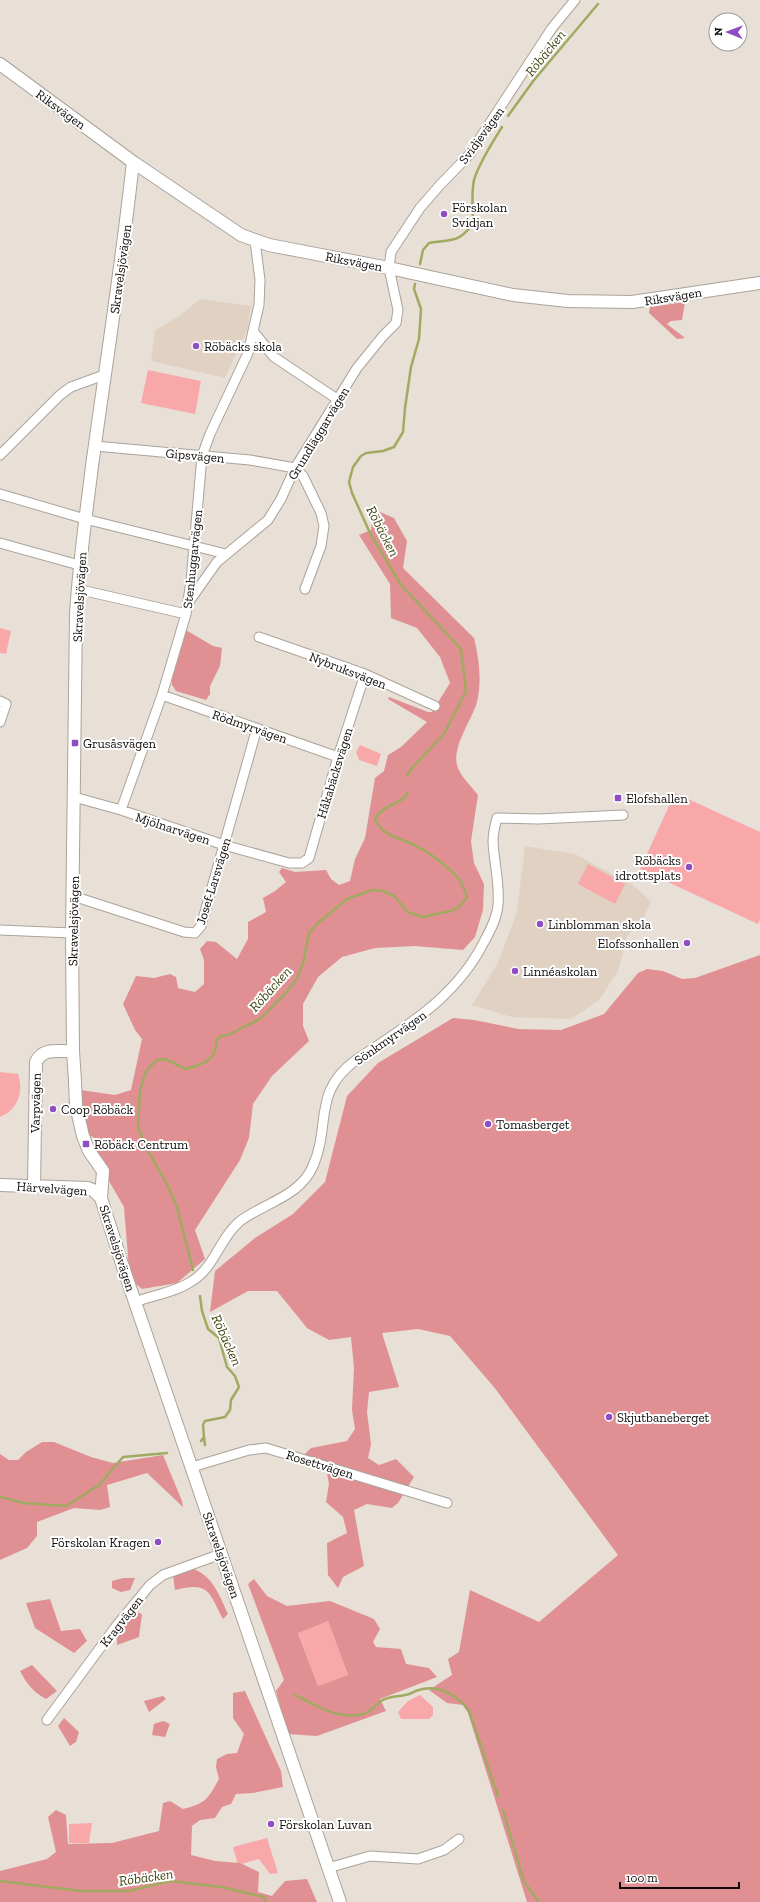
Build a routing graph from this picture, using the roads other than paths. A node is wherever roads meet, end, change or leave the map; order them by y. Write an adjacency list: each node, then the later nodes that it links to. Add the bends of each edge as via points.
1 (575, 0): 5 (street, Svidjevägen, via 552,28 469,155 420,208 391,252)
2 (0, 64): 3 (street, Riksvägen)
3 (133, 162): 4 (street, Riksvägen, via 241,235); 8 (street, Skravelsjövägen, via 127,221)
4 (255, 241): 5 (street, Riksvägen); 7 (street, Stenhuggarvägen, via 260,280)
5 (389, 268): 6 (street, Riksvägen, via 513,295 568,301 632,302); 9 (street, Grundläggarvägen, via 398,310 396,323 357,368)
6 (760, 283)
7 (254, 332): 9 (street, via 274,357); 12 (street, Stenhuggarvägen, via 248,353)
8 (104, 375): 10 (street, Skravelsjövägen); 11 (street, via 71,387 60,395)
9 (338, 399): 13 (street, Grundläggarvägen)
10 (95, 446): 12 (street, Gipsvägen); 15 (street, Skravelsjövägen)
11 (0, 455)
12 (202, 456): 13 (street, Gipsvägen, via 250,460); 17 (street, Stenhuggarvägen)
13 (295, 468): 18 (street, Grundläggarvägen, via 268,520); 21 (street, via 303,476 321,513 324,526)
14 (0, 494): 15 (street)
15 (85, 518): 17 (street); 19 (street, Skravelsjövägen)
16 (0, 543): 19 (street)
17 (194, 545): 18 (street); 22 (street, Stenhuggarvägen)
18 (226, 554): 22 (street, Grundläggarvägen, via 206,574)
19 (79, 565): 20 (street, Skravelsjövägen)
20 (77, 589): 23 (street); 32 (street, Skravelsjövägen)
21 (305, 589)
22 (188, 603): 23 (street, Stenhuggarvägen)
23 (186, 614): 26 (street, Stenhuggarvägen)
24 (260, 637): 25 (street, Nybruksvägen)
25 (365, 674): 28 (street, Nybruksvägen); 31 (street, Håkabäcksvägen)
26 (162, 695): 30 (street, Rödmyrvägen); 33 (street, Stenhuggarvägen)
27 (3, 702): 29 (street)
28 (435, 706)
29 (0, 722)
30 (257, 728): 31 (street, Rödmyrvägen); 35 (street, Josef-Larsvägen)
31 (338, 757): 36 (street, Håkabäcksvägen, via 309,858)
32 (74, 797): 33 (street, Mjölnarvägen); 37 (street, Skravelsjövägen)
33 (121, 810): 35 (street, Mjölnarvägen)
34 (623, 816): 44 (street, Sönkmyrvägen, via 497,818 493,840 498,907 488,936 462,978 423,1015 346,1067 337,1078 325,1103 318,1151 305,1179 292,1191 235,1226 201,1275 188,1284)
35 (224, 844): 36 (street, Mjölnarvägen); 37 (street, Josef-Larsvägen, via 201,926 195,933 184,932)
36 (295, 864)
37 (73, 896): 39 (street, Skravelsjövägen)
38 (0, 930): 39 (street)
39 (72, 933): 40 (street, Skravelsjövägen)
40 (73, 1051): 42 (street, Varpvägen, via 45,1051 39,1055 36,1062); 43 (street, Skravelsjövägen, via 76,1106 89,1151 103,1171)
41 (0, 1185): 42 (street, Härvelvägen)
42 (34, 1186): 43 (street, Härvelvägen, via 88,1188)
43 (101, 1198): 44 (street, Skravelsjövägen)
44 (135, 1302): 45 (street, Skravelsjövägen)
45 (192, 1467): 46 (street, Rosettvägen, via 249,1450 266,1448); 47 (street, Skravelsjövägen)
46 (447, 1503)
47 (221, 1554): 48 (street, Kragvägen, via 163,1575 150,1585); 50 (street, Skravelsjövägen)
48 (47, 1720)
49 (459, 1839): 50 (street, via 444,1850 418,1859 370,1856)
50 (328, 1868): 51 (street, Skravelsjövägen)
51 (340, 1902)

